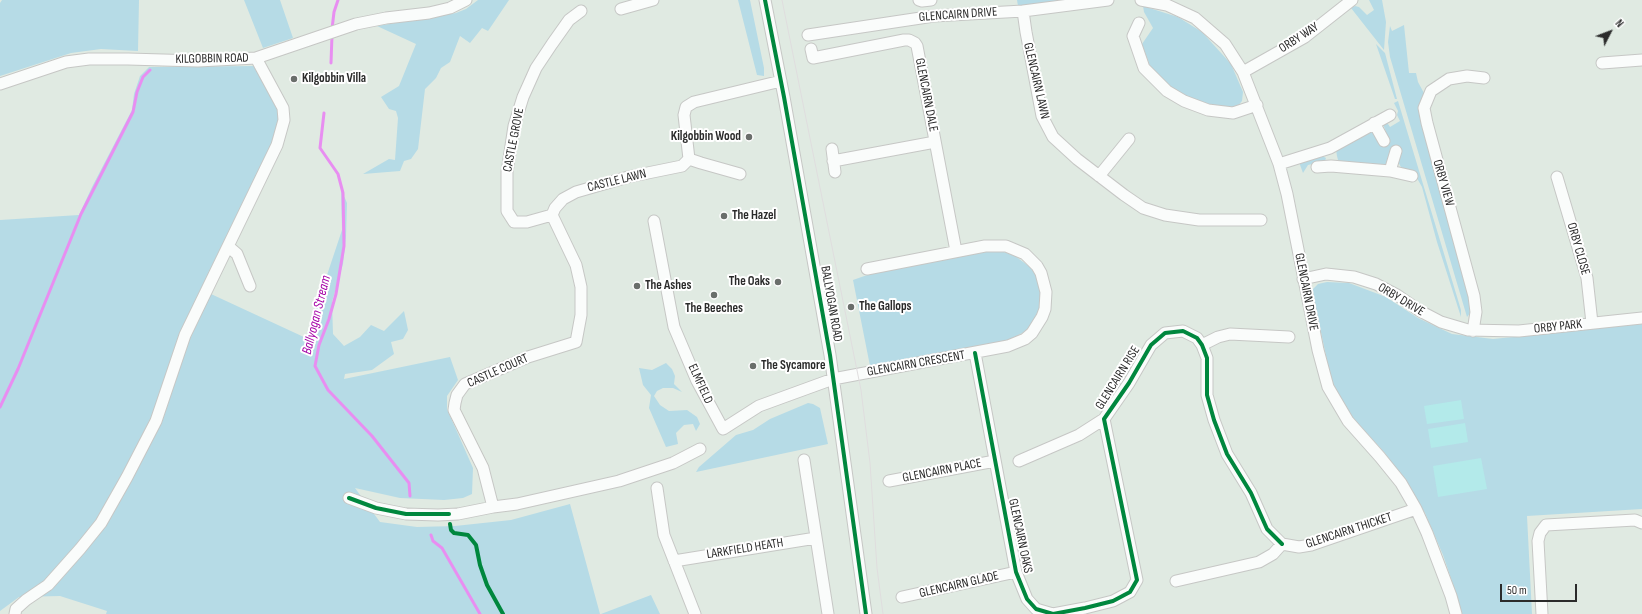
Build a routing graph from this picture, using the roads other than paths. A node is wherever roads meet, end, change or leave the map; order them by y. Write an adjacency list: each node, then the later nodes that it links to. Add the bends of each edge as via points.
1 (466, 0): 15 (street, KILGOBBIN ROAD, via 450,8 429,13 349,26)
2 (653, 0): 9 (street)
3 (765, 0): 20 (street, BALLYOGAN ROAD)
4 (918, 0): 5 (street)
5 (931, 0)
6 (1106, 0): 11 (street, GLENCAIRN DRIVE)
7 (1141, 0): 18 (street, GLENCAIRN DRIVE, via 1167,5 1195,18 1225,44)
8 (1352, 0): 18 (street, ORBY WAY, via 1305,37)
9 (621, 9)
10 (580, 11): 40 (street, CASTLE GROVE, via 569,20 536,68 523,97 513,134 507,172 507,212 514,222 527,222)
11 (1023, 11): 13 (street, GLENCAIRN DRIVE, via 934,16); 37 (street, GLENCAIRN LAWN, via 1042,116 1053,137)
12 (1139, 23): 22 (street, via 1132,36 1144,68 1166,91 1208,110 1233,113)
13 (808, 35)
14 (812, 53): 27 (street, GLENCAIRN DALE, via 904,40 912,42 917,46)
15 (256, 58): 21 (street, KILGOBBIN ROAD, via 198,61 89,59 66,62); 43 (street, via 283,108 284,120 276,145)
16 (1642, 60): 17 (street)
17 (1602, 63)
18 (1243, 72): 22 (street, GLENCAIRN DRIVE)
19 (1484, 78): 50 (street, ORBY VIEW, via 1467,76 1449,79 1431,91 1424,108 1474,296 1476,312)
20 (781, 81): 31 (street, via 694,102 686,107 684,115); 54 (street, BALLYOGAN ROAD)
21 (0, 84)
22 (1257, 105): 32 (street, GLENCAIRN DRIVE)
23 (1390, 115): 24 (street)
24 (1374, 123): 26 (street); 28 (street)
25 (1129, 139): 37 (street)
26 (1384, 140)
27 (935, 142): 29 (street, via 834,166); 44 (street, GLENCAIRN DALE)
28 (1330, 148): 32 (street); 33 (street)
29 (832, 149)
30 (1396, 151): 35 (street)
31 (690, 159): 36 (street); 40 (street, CASTLE LAWN, via 682,166 628,177 576,192 563,199 554,208)
32 (1280, 164): 46 (street, GLENCAIRN DRIVE)
33 (1331, 166): 34 (street); 35 (street)
34 (1317, 167)
35 (1390, 171): 38 (street)
36 (740, 174)
37 (1099, 176): 41 (street, GLENCAIRN LAWN, via 1143,208 1165,215 1199,220)
38 (1412, 176)
39 (1557, 177): 49 (street, ORBY CLOSE, via 1587,278)
40 (552, 215): 65 (street, CASTLE COURT, via 576,265 581,287 581,315 576,342 528,357 465,384 457,394 455,403 454,410 483,468)
41 (1261, 220)
42 (654, 221): 56 (street, ELMFIELD, via 674,327 697,381)
43 (229, 247): 47 (street, via 237,254); 76 (street, via 185,335 156,422 101,523 48,585 26,600 16,609)
44 (956, 251): 45 (street, GLENCAIRN CRESCENT); 53 (street, GLENCAIRN CRESCENT, via 999,246 1020,251 1037,266 1046,292 1045,309 1032,333 1008,346)
45 (867, 269)
46 (1303, 279): 50 (street, ORBY DRIVE, via 1326,274 1354,277 1376,284 1441,322); 66 (street, GLENCAIRN DRIVE, via 1328,387 1348,421 1401,482)
47 (250, 286)
48 (1642, 318): 49 (street, ORBY PARK)
49 (1592, 323): 50 (street, ORBY PARK, via 1518,331)
50 (1473, 331)
51 (1289, 336): 52 (street, via 1230,334)
52 (1202, 345): 55 (street, GLENCAIRN RISE, via 1197,338 1182,331 1164,333 1151,344 1129,383); 69 (street, via 1207,358 1207,395 1227,454 1251,493 1267,528)
53 (976, 353): 54 (street, GLENCAIRN CRESCENT); 60 (street, GLENCAIRN OAKS)
54 (833, 379): 56 (street, via 759,406); 79 (street, BALLYOGAN ROAD)
55 (1104, 419): 61 (street, via 1079,435); 72 (street, GLENCAIRN RISE)
56 (723, 429): 57 (street)
57 (714, 436)
58 (700, 449): 65 (street, via 673,463 619,481 518,504)
59 (804, 460): 68 (street)
60 (995, 461): 62 (street, GLENCAIRN PLACE); 71 (street, GLENCAIRN OAKS)
61 (1019, 462)
62 (889, 481)
63 (657, 488): 70 (street, via 664,535)
64 (349, 498): 65 (street, via 376,508 406,514 458,514)
65 (493, 507)
66 (1416, 509): 69 (street, GLENCAIRN THICKET, via 1310,545 1299,547); 80 (street, GLENCAIRN DRIVE)
67 (1642, 523): 81 (street, via 1635,520 1546,525 1538,541)
68 (816, 538): 70 (street, LARKFIELD HEATH); 78 (street)
69 (1282, 544): 73 (street, via 1273,554 1259,562)
70 (674, 561): 77 (street)
71 (1016, 572): 74 (street, GLENCAIRN GLADE); 75 (street, GLENCAIRN OAKS, via 1027,599)
72 (1136, 580): 75 (street, GLENCAIRN OAKS, via 1130,592 1113,601 1053,614)
73 (1176, 581)
74 (902, 598)
75 (1043, 613)
76 (15, 614)
77 (694, 614)
78 (828, 614)
79 (866, 614)
80 (1456, 614)
81 (1542, 614)

